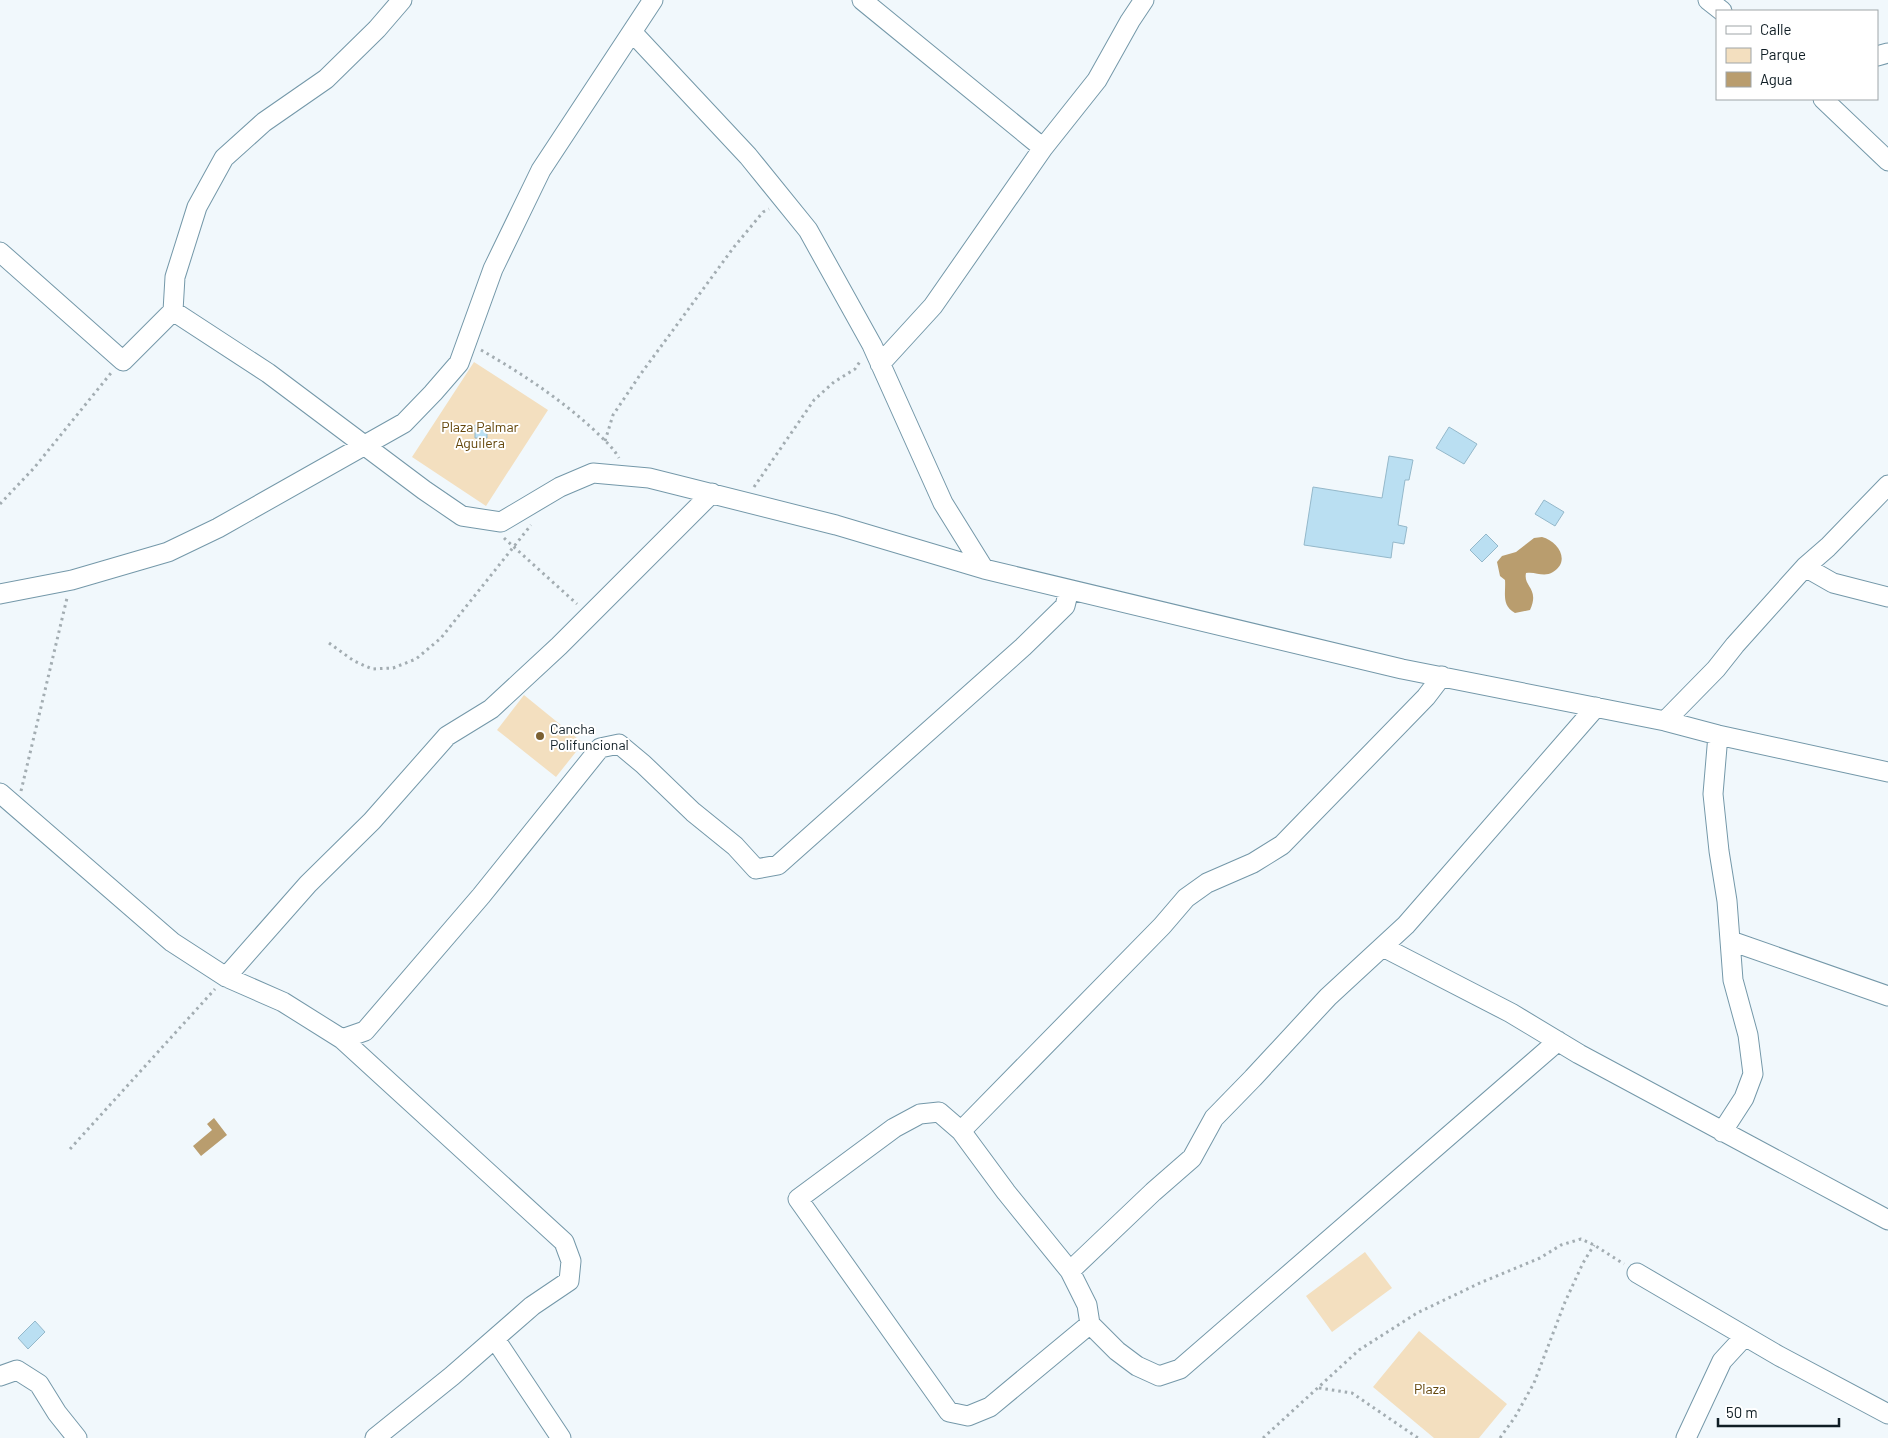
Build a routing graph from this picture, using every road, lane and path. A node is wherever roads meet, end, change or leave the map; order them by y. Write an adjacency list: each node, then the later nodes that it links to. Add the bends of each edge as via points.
1 (402, 0): 13 (street, via 326,79 264,122 224,158 197,207 176,277)
2 (653, 0): 7 (street)
3 (862, 0): 9 (street)
4 (1144, 0): 9 (street, via 1096,80)
5 (1708, 0): 6 (street)
6 (1721, 10)
7 (632, 32): 11 (street, via 748,156); 14 (street, via 541,170 493,269)
8 (1824, 100): 10 (street)
9 (1043, 148): 17 (street, via 933,306)
10 (1888, 161)
11 (786, 202): 15 (street, via 808,230); 18 (path, via 763,212 734,247 613,415)
12 (0, 252): 16 (street)
13 (173, 311): 16 (street); 19 (street, via 268,373)
14 (466, 341): 18 (path, via 545,390); 19 (street, via 459,363 404,424)
15 (872, 345): 17 (street); 24 (path, via 855,368 814,400)
16 (123, 361): 25 (path)
17 (880, 364): 29 (street, via 943,503)
18 (605, 441): 20 (path, via 614,449)
19 (366, 445): 26 (street, via 462,516); 30 (street, via 218,528 168,552)
20 (629, 475): 22 (street); 23 (street, via 593,473)
21 (1888, 485): 28 (street)
22 (712, 493): 24 (street); 34 (street)
23 (541, 499): 26 (street, via 501,522); 27 (path, via 533,523)
24 (744, 502): 29 (street, via 836,525)
25 (0, 504)
26 (483, 520): 27 (path)
27 (514, 548): 34 (path); 35 (path, via 441,638 416,659 394,668 372,669)
28 (1806, 567): 33 (street, via 1833,583); 38 (street, via 1716,669)
29 (984, 569): 31 (street)
30 (72, 580): 32 (street); 42 (path)
31 (1069, 590): 36 (street); 47 (street, via 1065,606 1023,647 778,865 756,869 735,846 619,744 600,748 482,896 365,1031)
32 (0, 594)
33 (1888, 597)
34 (589, 615): 45 (street, via 491,709 447,736)
35 (329, 642)
36 (1442, 676): 37 (street); 49 (street, via 1426,697 1282,845 1253,863 1207,883 1186,898)
37 (1596, 707): 38 (street); 44 (street)
38 (1665, 721): 39 (street)
39 (1718, 735): 40 (street); 43 (street, via 1713,794)
40 (1888, 772)
41 (0, 793): 42 (street)
42 (17, 809): 45 (street, via 172,942)
43 (1731, 941): 46 (street); 50 (street, via 1733,980 1748,1035 1753,1074 1744,1098)
44 (1383, 948): 48 (street, via 1511,1013); 54 (street, via 1328,997 1214,1118 1192,1158)
45 (226, 977): 47 (street, via 283,1002); 51 (path)
46 (1888, 996)
47 (342, 1039): 58 (street, via 564,1242 571,1261 569,1281 532,1306)
48 (1558, 1041): 50 (street); 56 (street, via 1180,1369 1159,1376 1137,1366)
49 (961, 1131): 54 (street); 56 (street, via 939,1112 920,1114 894,1128 798,1199 949,1412 968,1416 990,1407)
50 (1722, 1132): 52 (street)
51 (70, 1148)
52 (1888, 1220)
53 (1594, 1245): 55 (path); 60 (path, via 1581,1239 1562,1245 1417,1313 1359,1350); 67 (path, via 1565,1302 1534,1383)
54 (1070, 1271): 56 (street, via 1087,1304)
55 (1637, 1273): 57 (street)
56 (1090, 1324)
57 (1744, 1336): 61 (street); 68 (street, via 1722,1361)
58 (495, 1339): 63 (street); 64 (street)
59 (0, 1376): 62 (street, via 17,1370 38,1384)
60 (1318, 1388): 65 (path); 66 (path, via 1352,1394)
61 (1888, 1414)
62 (77, 1438)
63 (376, 1438)
64 (561, 1438)
65 (1263, 1438)
66 (1418, 1438)
67 (1500, 1438)
68 (1686, 1438)

